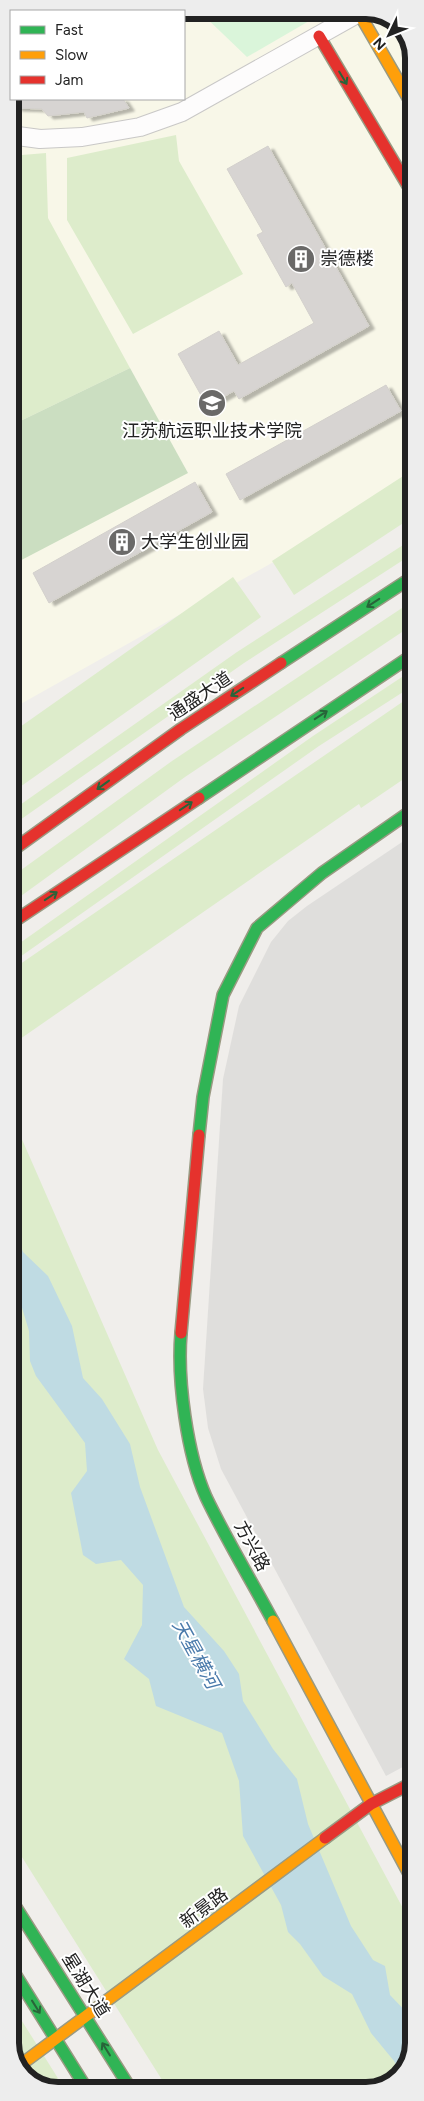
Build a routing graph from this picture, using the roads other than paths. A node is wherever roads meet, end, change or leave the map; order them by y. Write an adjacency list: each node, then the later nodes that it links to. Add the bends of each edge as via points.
1 (349, 19): 3 (street)
2 (366, 19): 4 (street)
3 (318, 36): 5 (street, via 182,112 140,127 82,138 40,140); 6 (street, one-way to 6)
4 (405, 91)
5 (19, 136)
6 (405, 181)
7 (405, 582): 10 (street, 通盛大道, one-way to 10, via 182,729)
8 (405, 660): 11 (street, one-way to 8)
9 (405, 815): 13 (street, 方兴路, via 322,873 256,928 222,995 203,1097 179,1354 189,1446 206,1496)
10 (19, 846)
11 (19, 918)
12 (405, 1787): 13 (street, 新景路)
13 (371, 1804): 14 (street, 方兴路); 17 (street, 新景路)
14 (405, 1866)
15 (19, 1912): 17 (street, 星湖大道)
16 (19, 1980): 18 (street, one-way to 18)
17 (86, 2018): 18 (street, 新景路); 21 (street, 星湖大道, one-way to 17)
18 (56, 2039): 19 (street, 新景路); 20 (street)
19 (24, 2062)
20 (82, 2082)
21 (126, 2082)

